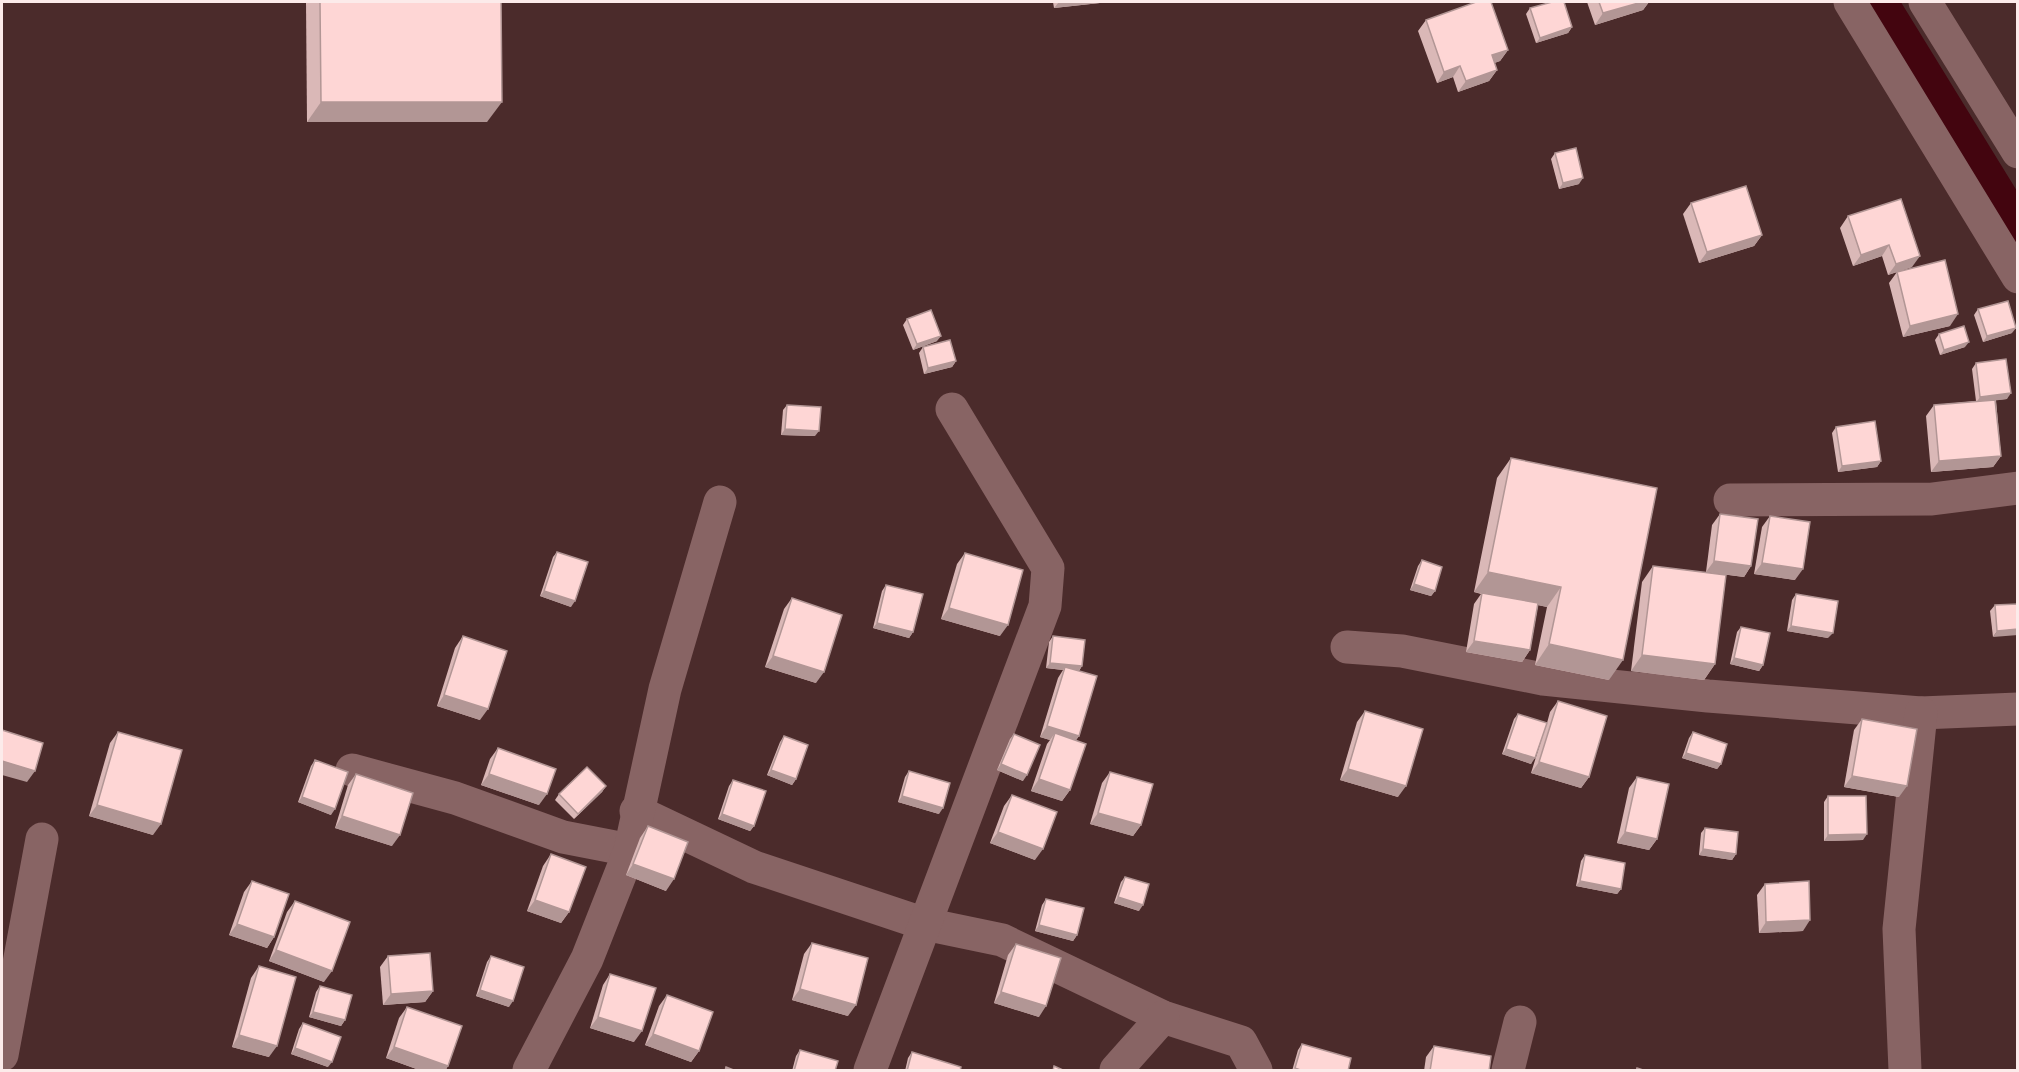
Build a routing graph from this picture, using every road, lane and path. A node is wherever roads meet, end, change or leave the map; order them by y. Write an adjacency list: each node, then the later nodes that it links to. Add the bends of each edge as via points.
1 (1850, 2): 4 (street)
2 (1925, 2): 3 (street)
3 (2018, 152)
4 (2013, 260)
5 (951, 409): 16 (street, via 1048,568 1045,606)
6 (2018, 488): 7 (street, via 1932,499)
7 (1730, 500)
8 (720, 502): 13 (street, via 665,689)
9 (1347, 647): 11 (street, via 1402,651 1543,679)
10 (2018, 709): 11 (street)
11 (1921, 713): 25 (street, via 1899,929)
12 (352, 770): 15 (street, via 455,798 563,837)
13 (636, 811): 15 (street); 16 (street, via 754,867)
14 (42, 840): 19 (street)
15 (630, 850): 20 (street, via 587,959)
16 (925, 924): 17 (street, via 1002,940); 21 (street)
17 (1163, 1017): 22 (street); 23 (street, via 1241,1042)
18 (1520, 1022): 24 (street)
19 (2, 1055)
20 (529, 1071)
21 (870, 1071)
22 (1116, 1071)
23 (1256, 1071)
24 (1508, 1071)
25 (1905, 1071)

